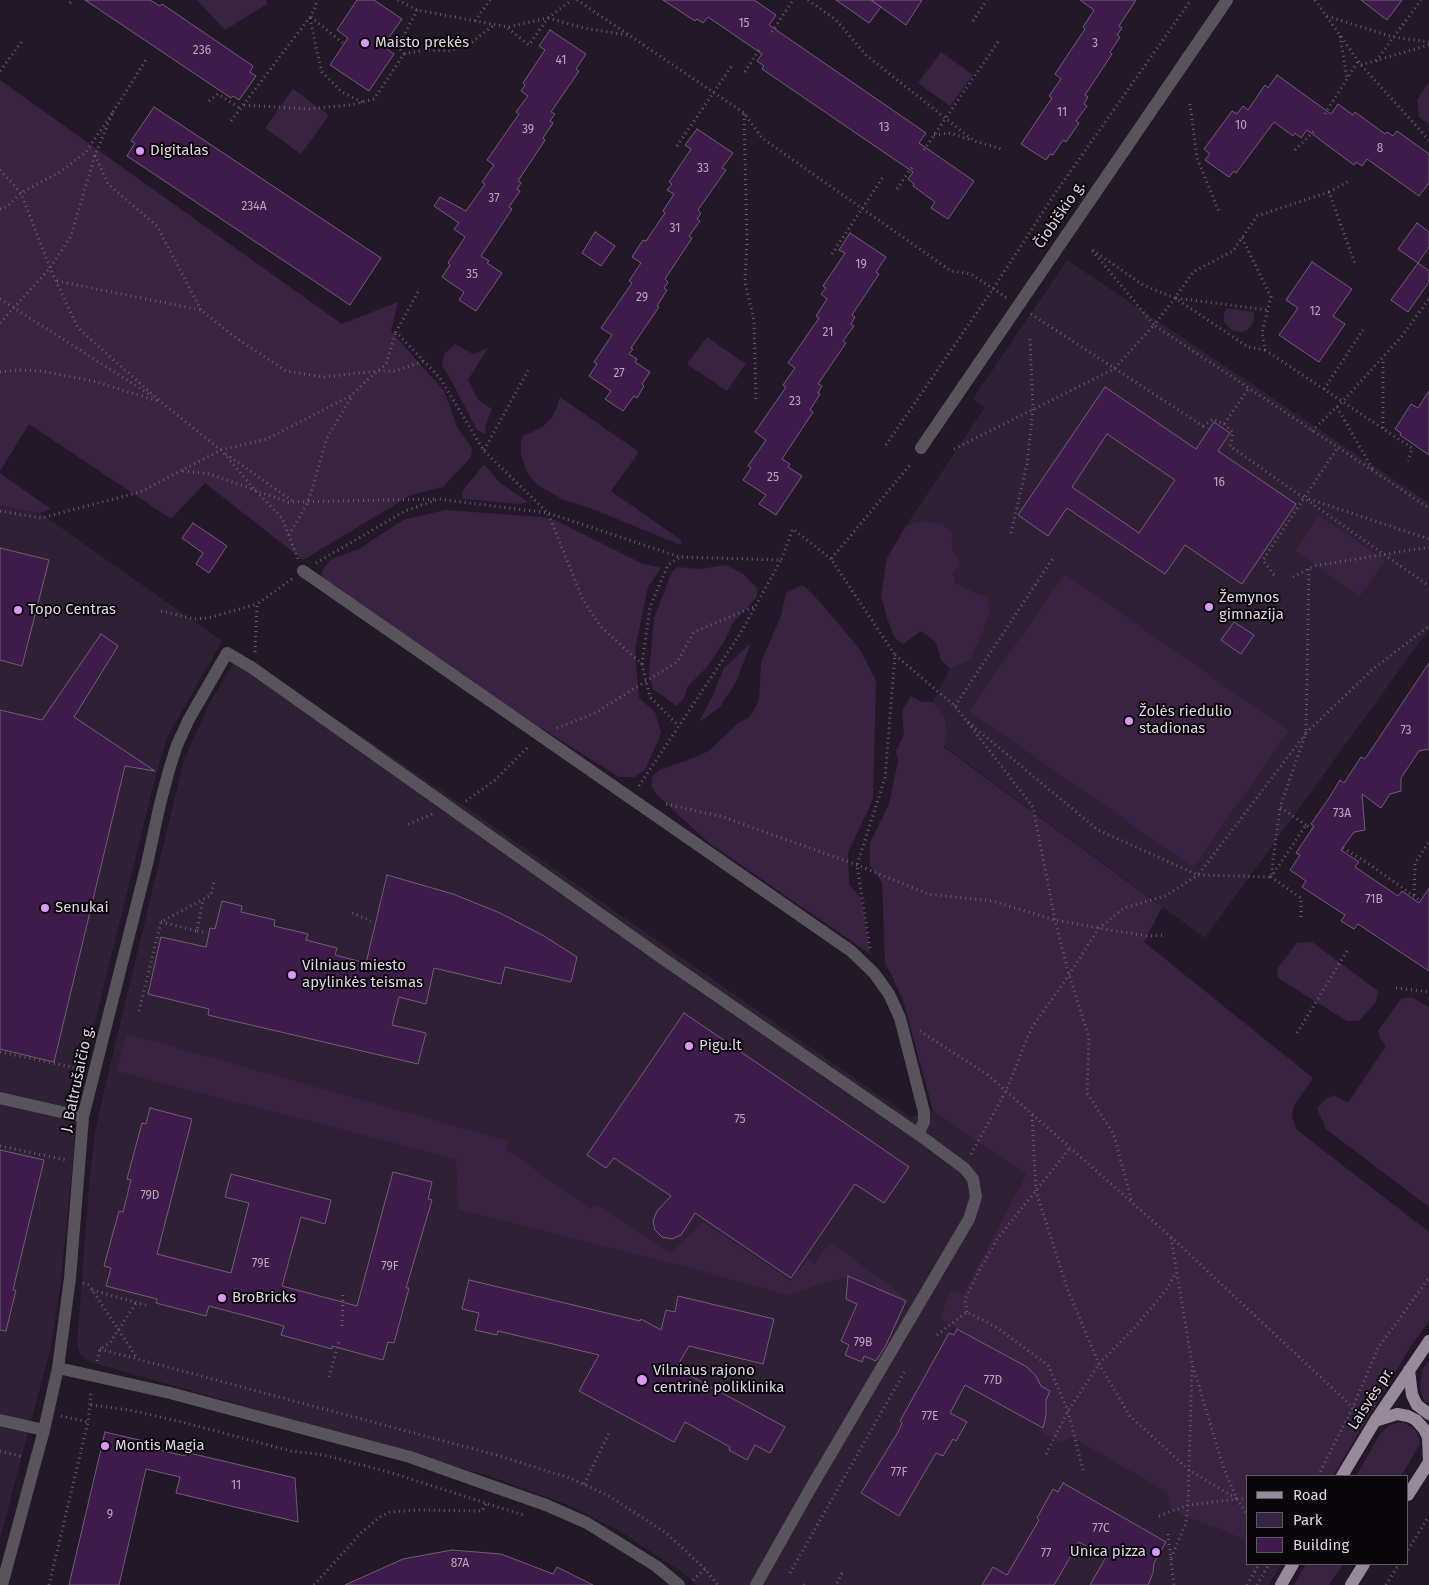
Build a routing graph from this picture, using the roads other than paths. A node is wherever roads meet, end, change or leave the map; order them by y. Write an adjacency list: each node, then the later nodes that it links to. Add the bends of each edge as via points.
1 (1227, 0): 2 (street, Čiobiškio g.)
2 (921, 448)
3 (303, 571): 6 (street, via 851,951 890,994 900,1018 924,1112 924,1122)
4 (0, 1098): 5 (street)
5 (83, 1117): 6 (street, J. Baltrušaičio g., via 169,770 189,719 227,653); 8 (street, J. Baltrušaičio g., via 70,1278)
6 (918, 1134): 21 (street, via 964,1168 973,1179 976,1198 969,1219)
7 (1429, 1341): 9 (main road, Laisvės pr.)
8 (58, 1368): 13 (street, J. Baltrušaičio g.); 20 (street, via 188,1397 390,1452 469,1478 587,1523 656,1566)
9 (1409, 1370): 10 (main road, via 1412,1395); 12 (main road, Laisvės pr.)
10 (1429, 1414)
11 (0, 1420): 13 (street)
12 (1373, 1424): 14 (main road, via 1397,1414 1416,1420 1428,1437); 15 (main road, Laisvės pr.)
13 (44, 1430): 19 (street, J. Baltrušaičio g.)
14 (1429, 1462): 16 (main road)
15 (1343, 1475)
16 (1409, 1493)
17 (1292, 1565): 22 (main road)
18 (1363, 1565): 23 (main road)
19 (2, 1585)
20 (679, 1585)
21 (756, 1585)
22 (1281, 1585)
23 (1351, 1585)

